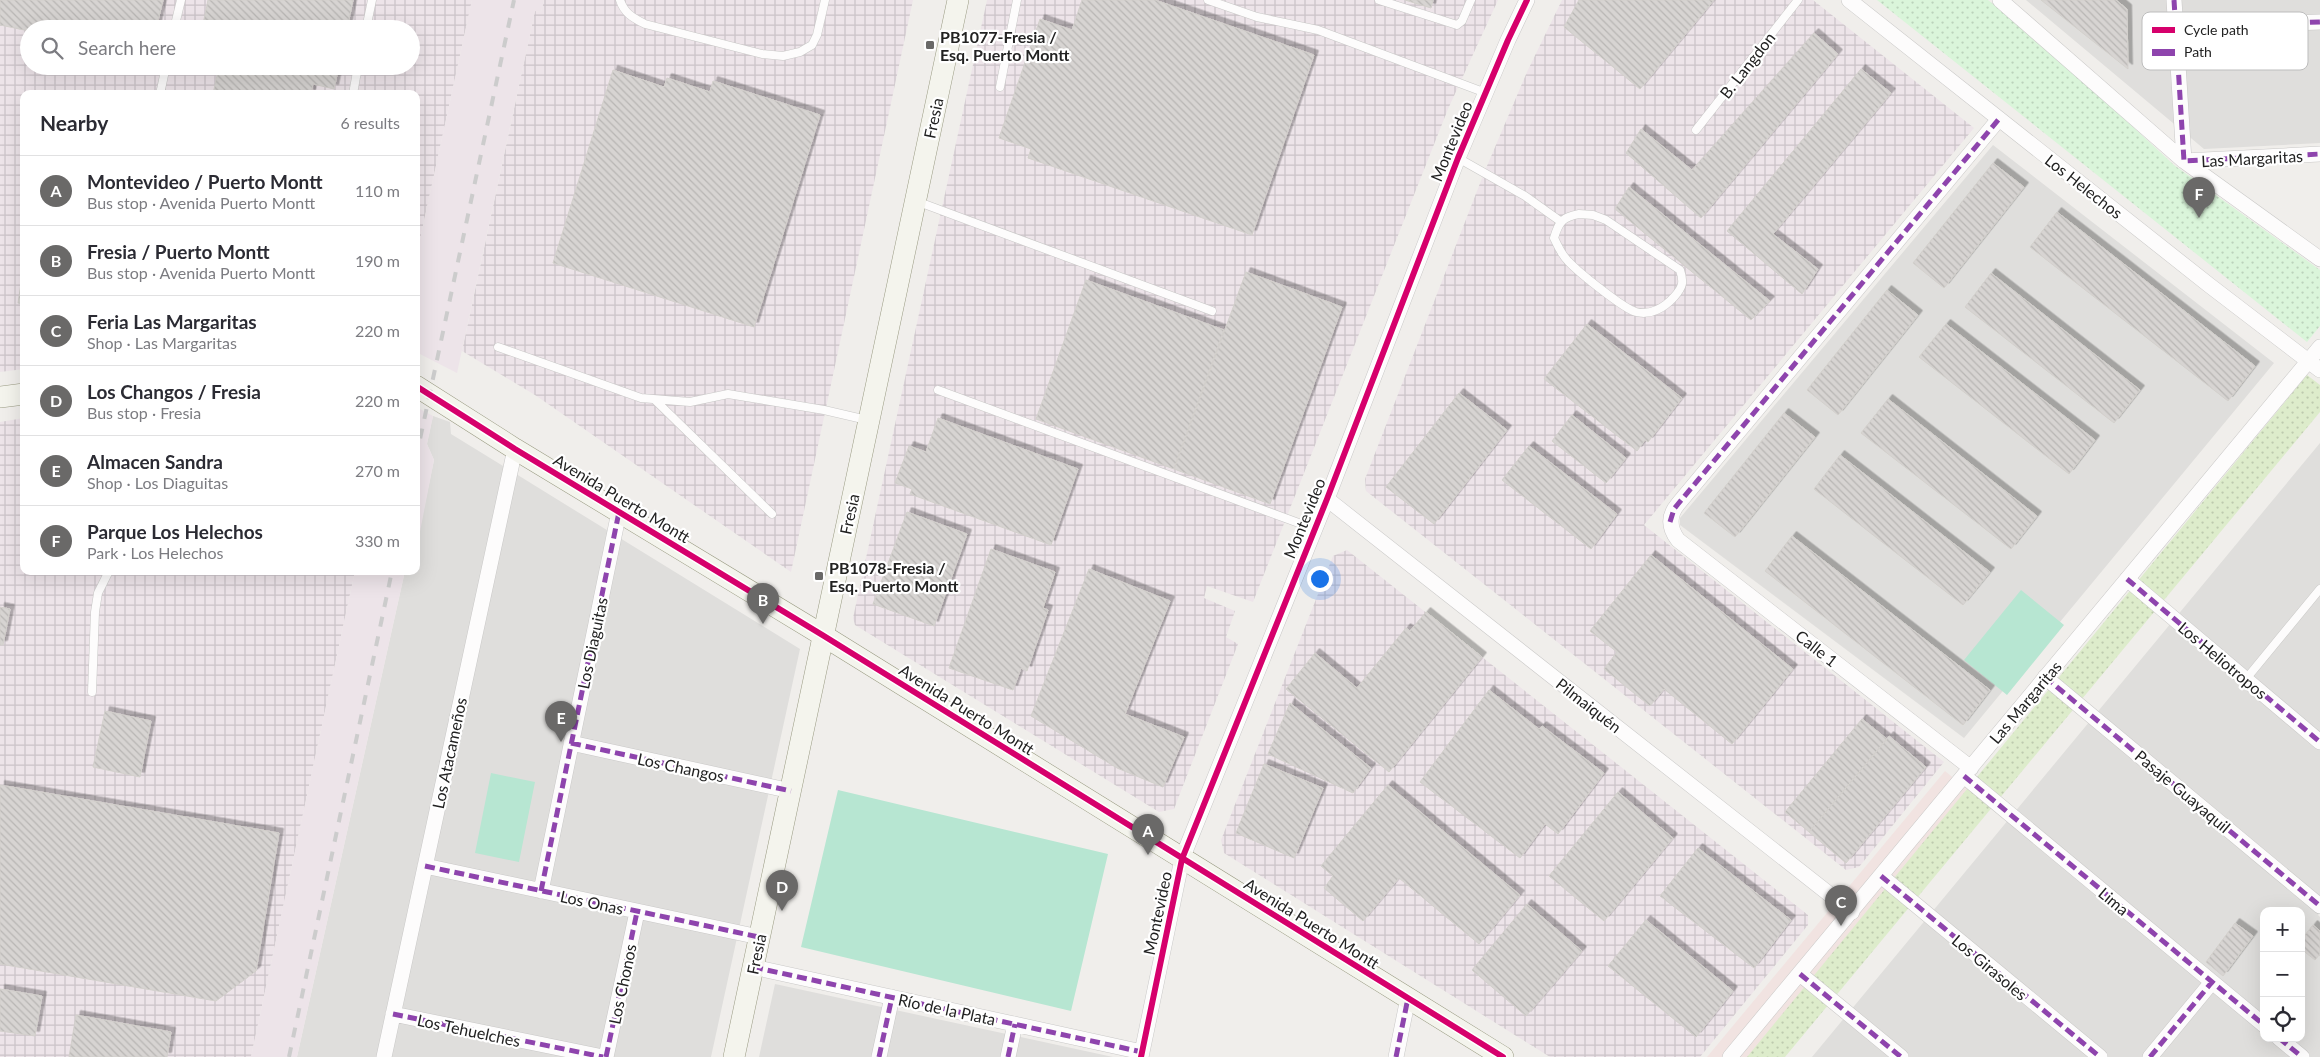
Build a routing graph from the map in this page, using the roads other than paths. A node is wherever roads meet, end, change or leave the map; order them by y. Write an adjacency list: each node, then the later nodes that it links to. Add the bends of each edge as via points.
1 (181, 0): 14 (lane)
2 (372, 0): 15 (lane)
3 (620, 0): 4 (lane, via 630,16 644,24 762,54 783,56 812,45)
4 (825, 0)
5 (1017, 0): 19 (lane)
6 (1208, 0): 22 (lane, via 1257,17 1318,30)
7 (1379, 0): 8 (lane, via 1457,25)
8 (1471, 0)
9 (1528, 0): 22 (street, Montevideo)
10 (1798, 0): 24 (lane, B. Langdon)
11 (1849, 0): 23 (street, Los Helechos)
12 (2000, 0): 27 (street)
13 (956, 1): 28 (street, Fresia)
14 (176, 20)
15 (368, 20)
16 (2178, 70): 27 (street)
17 (164, 75): 20 (lane)
18 (356, 75): 21 (lane)
19 (1000, 87)
20 (161, 90)
21 (354, 90)
22 (1486, 93): 26 (street, Montevideo)
23 (1999, 119): 34 (street, Los Helechos); 55 (street, Calle 1, via 1678,504 1670,522 1678,540)
24 (1696, 130)
25 (2320, 154): 27 (street, Las Margaritas)
26 (1458, 158): 29 (lane, via 1525,196); 42 (street, Montevideo)
27 (2184, 161): 30 (street)
28 (915, 201): 31 (lane); 40 (street, Fresia)
29 (1560, 221): 29 (lane, via 1564,216 1579,214 1606,220 1680,270 1684,280 1681,290 1667,305 1655,311 1638,313 1626,307 1569,262 1559,250 1554,238)
30 (2320, 260)
31 (1212, 311)
32 (498, 347): 39 (lane)
33 (2320, 347): 34 (street, Las Margaritas)
34 (2314, 365): 47 (street, Las Margaritas)
35 (420, 389): 41 (street, Avenida Puerto Montt)
36 (938, 390): 45 (lane)
37 (20, 394): 38 (street)
38 (0, 397)
39 (654, 400): 40 (lane, via 690,402 728,394); 44 (lane)
40 (869, 420): 49 (street, Fresia)
41 (515, 449): 43 (street, Avenida Puerto Montt); 58 (street, Los Atacameños)
42 (1327, 498): 45 (street, Montevideo); 63 (street, Pilmaiquén)
43 (619, 512): 49 (street, Avenida Puerto Montt); 54 (street, Los Diaguitas)
44 (772, 514)
45 (1315, 528): 57 (street, Montevideo)
46 (107, 575): 52 (lane, via 98,593 94,612)
47 (2127, 579): 50 (street, Las Margaritas); 51 (street, Los Heliotropos)
48 (2320, 589): 51 (lane)
49 (824, 636): 56 (street, Fresia); 57 (street, Avenida Puerto Montt)
50 (2046, 677): 55 (street, Las Margaritas); 61 (street, Pasaje Guayaquil)
51 (2246, 679): 53 (street, Los Heliotropos)
52 (92, 692)
53 (2320, 742)
54 (571, 743): 56 (street, Los Changos); 60 (street, Los Diaguitas)
55 (1967, 772): 59 (street, Las Margaritas); 67 (street, Lima)
56 (791, 791): 64 (street, Fresia)
57 (1182, 859): 69 (street, Avenida Puerto Montt); 74 (street, Montevideo)
58 (425, 866): 60 (street, Los Onas); 70 (street, Los Atacameños)
59 (1881, 876): 63 (street, Las Margaritas); 84 (street, Los Girasoles)
60 (541, 891): 62 (street, Los Onas)
61 (2320, 906)
62 (637, 912): 64 (street, Los Onas); 76 (street, Los Chonos)
63 (1852, 912): 66 (street, Las Margaritas)
64 (759, 937): 65 (street, Fresia)
65 (753, 966): 68 (street, Río de la Plata); 77 (street, Fresia)
66 (1800, 974): 82 (street, Las Margaritas); 83 (street)
67 (2212, 982): 71 (street, Lima); 85 (street)
68 (892, 997): 72 (street, Río de la Plata); 78 (street)
69 (1408, 998): 80 (street); 81 (street, Avenida Puerto Montt)
70 (394, 1014): 75 (street, Los Atacameños); 76 (street, Los Tehuelches)
71 (2260, 1022)
72 (1015, 1024): 74 (street, Río de la Plata); 79 (street)
73 (2284, 1042): 86 (street)
74 (1141, 1054)
75 (384, 1057)
76 (605, 1057)
77 (734, 1057)
78 (879, 1057)
79 (1008, 1057)
80 (1396, 1057)
81 (1503, 1057)
82 (1730, 1057)
83 (1901, 1057)
84 (2100, 1057)
85 (2150, 1057)
86 (2302, 1057)

